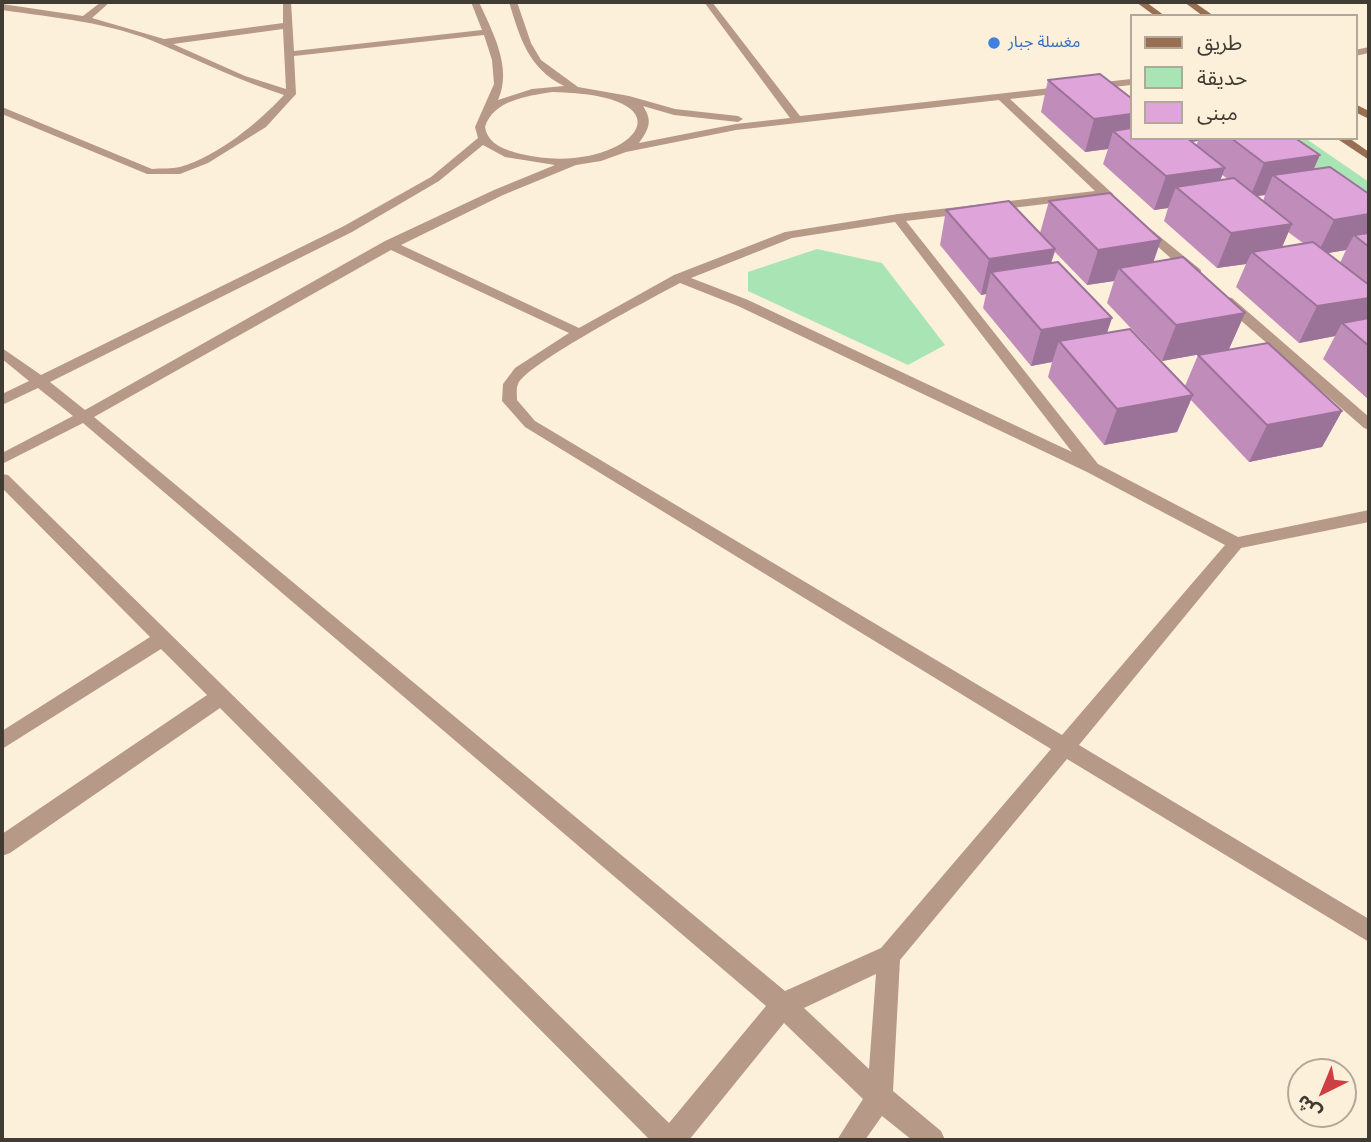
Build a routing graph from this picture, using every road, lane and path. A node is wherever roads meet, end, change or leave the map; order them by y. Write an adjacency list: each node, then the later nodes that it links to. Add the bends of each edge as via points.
1 (106, 2): 11 (street)
2 (287, 2): 12 (street)
3 (475, 2): 13 (street)
4 (513, 2): 17 (street, via 532,57)
5 (708, 2): 23 (street)
6 (1140, 2): 9 (main road)
7 (1188, 2): 10 (main road)
8 (2, 7): 11 (street)
9 (1158, 14)
10 (1207, 14)
11 (85, 19): 14 (street)
12 (289, 25): 14 (street); 15 (street)
13 (486, 32): 15 (street); 22 (street, via 499,81)
14 (163, 42): 18 (street, via 241,78)
15 (289, 54): 18 (street)
16 (1130, 82): 20 (street)
17 (576, 89): 19 (street); 22 (street, via 517,96 491,109)
18 (290, 94): 21 (street, via 262,125 180,171 151,172)
19 (617, 96): 23 (street, via 701,116); 26 (street, via 642,113 645,125 639,137)
20 (1001, 96): 23 (street); 29 (street)
21 (2, 110)
22 (482, 120): 24 (street)
23 (798, 121): 26 (street, via 707,131)
24 (483, 139): 28 (street, via 508,155 527,160); 35 (street, via 435,179 348,229)
25 (1344, 140): 27 (main road)
26 (623, 149): 28 (street)
27 (1369, 157)
28 (573, 162): 31 (street)
29 (1104, 193): 30 (street); 38 (street)
30 (898, 218): 32 (street, via 789,235); 40 (street)
31 (389, 244): 33 (street); 37 (street)
32 (679, 278): 33 (street); 40 (street, via 743,303)
33 (579, 333): 47 (street, via 520,371 510,384 509,401 530,424)
34 (2, 352): 35 (street)
35 (41, 382): 36 (street); 37 (street)
36 (2, 400)
37 (86, 418): 39 (street); 51 (street)
38 (1369, 425)
39 (2, 459)
40 (1093, 468): 43 (street)
41 (2, 479): 44 (street)
42 (1369, 516): 43 (street)
43 (1236, 543): 47 (street)
44 (162, 639): 45 (street); 46 (street)
45 (220, 697): 48 (street); 53 (street)
46 (2, 741)
47 (1065, 747): 49 (street); 50 (street)
48 (2, 846)
49 (1369, 932)
50 (888, 956): 51 (street); 52 (street)
51 (783, 1005): 52 (street); 53 (street)
52 (880, 1097): 54 (street); 55 (street)
53 (670, 1140)
54 (850, 1140)
55 (932, 1140)

